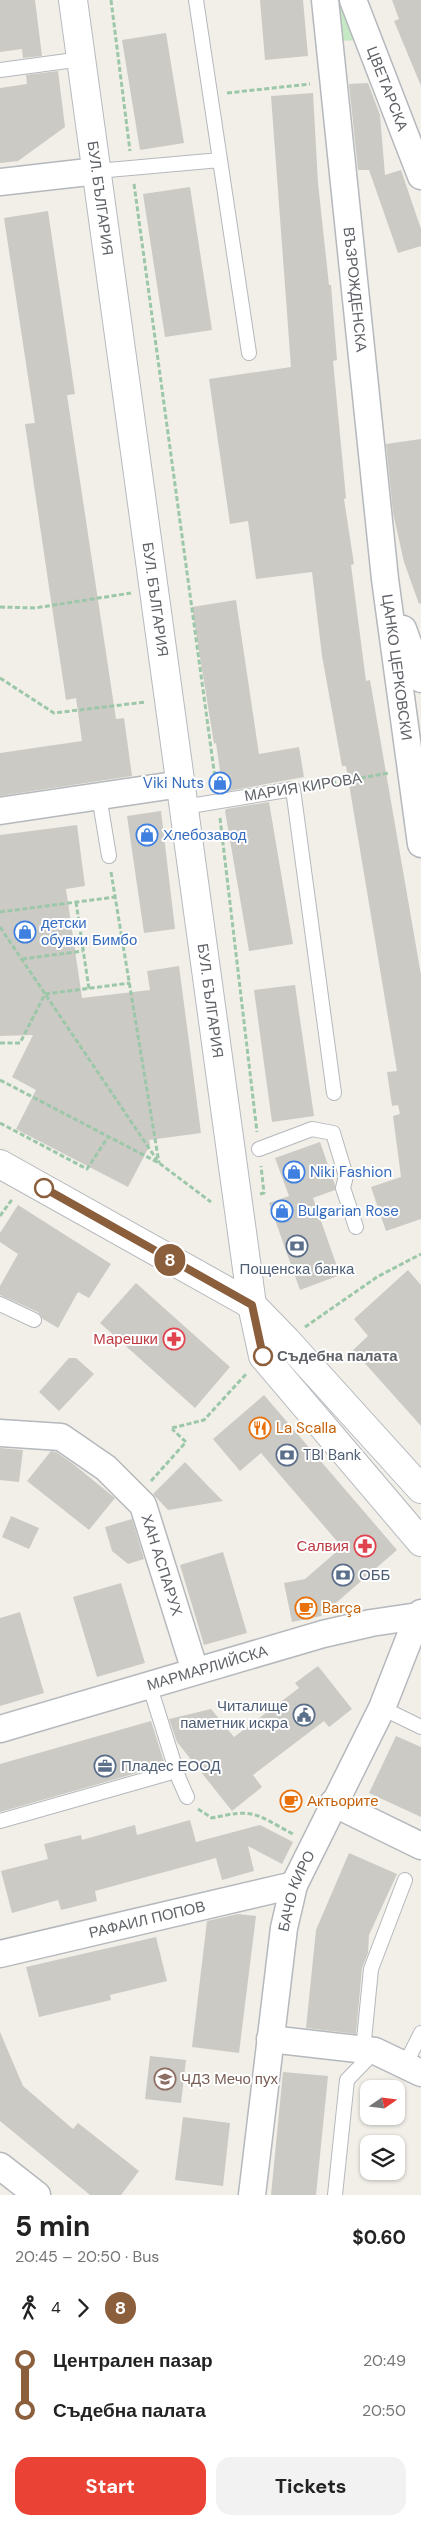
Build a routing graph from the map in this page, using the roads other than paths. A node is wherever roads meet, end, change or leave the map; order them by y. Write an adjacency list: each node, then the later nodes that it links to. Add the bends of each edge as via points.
1 (73, 0): 5 (main road, БУЛ. БЪЛГАРИЯ)
2 (196, 0): 7 (lane)
3 (325, 0): 12 (street, ВЪЗРОЖДЕНСКА)
4 (353, 0): 9 (street, ЦВЕТАРСКА)
5 (82, 60): 6 (lane); 8 (main road, БУЛ. БЪЛГАРИЯ)
6 (0, 70)
7 (220, 160): 8 (lane); 11 (lane)
8 (97, 171): 10 (street); 15 (main road, БУЛ. БЪЛГАРИЯ)
9 (421, 176)
10 (0, 182)
11 (249, 353)
12 (385, 579): 13 (street); 17 (street, ЦАНКО ЦЕРКОВСКИ)
13 (421, 679)
14 (99, 796): 15 (street); 16 (street); 18 (lane)
15 (182, 796): 19 (lane, МАРИЯ КИРОВА, via 218,801 293,789); 24 (main road, БУЛ. БЪЛГАРИЯ)
16 (0, 811)
17 (421, 844)
18 (109, 856)
19 (334, 1094)
20 (259, 1149): 22 (lane, via 312,1129 333,1133)
21 (0, 1164): 24 (main road)
22 (356, 1227)
23 (0, 1304): 25 (lane)
24 (252, 1305): 27 (main road); 28 (main road, БУЛ. БЪЛГАРИЯ, via 263,1356)
25 (34, 1320)
26 (0, 1433): 30 (street, ХАН АСПАРУХ, via 61,1437 106,1468 143,1504)
27 (421, 1489)
28 (421, 1542)
29 (419, 1614): 30 (street, МАРМАРЛИЙСКА, via 323,1634); 32 (street, БАЧО КИРО)
30 (195, 1670): 31 (street, МАРМАРЛИЙСКА)
31 (149, 1684): 34 (street, МАРМАРЛИЙСКА); 35 (lane)
32 (382, 1708): 33 (lane); 37 (street, БАЧО КИРО)
33 (421, 1726)
34 (0, 1730)
35 (176, 1771): 36 (lane); 38 (lane)
36 (187, 1798)
37 (333, 1803): 39 (street); 41 (street, БАЧО КИРО)
38 (0, 1821)
39 (421, 1846)
40 (405, 1880): 45 (lane, via 371,1969)
41 (294, 1885): 42 (street, РАФАИЛ ПОПОВ); 44 (street, БАЧО КИРО, via 284,1928)
42 (0, 1954)
43 (421, 2033): 46 (lane)
44 (270, 2039): 45 (street); 49 (street, БАЧО КИРО)
45 (369, 2051): 46 (street); 50 (lane, via 347,2080)
46 (413, 2069)
47 (0, 2166): 48 (street)
48 (37, 2195)
49 (252, 2195)
50 (336, 2195)

